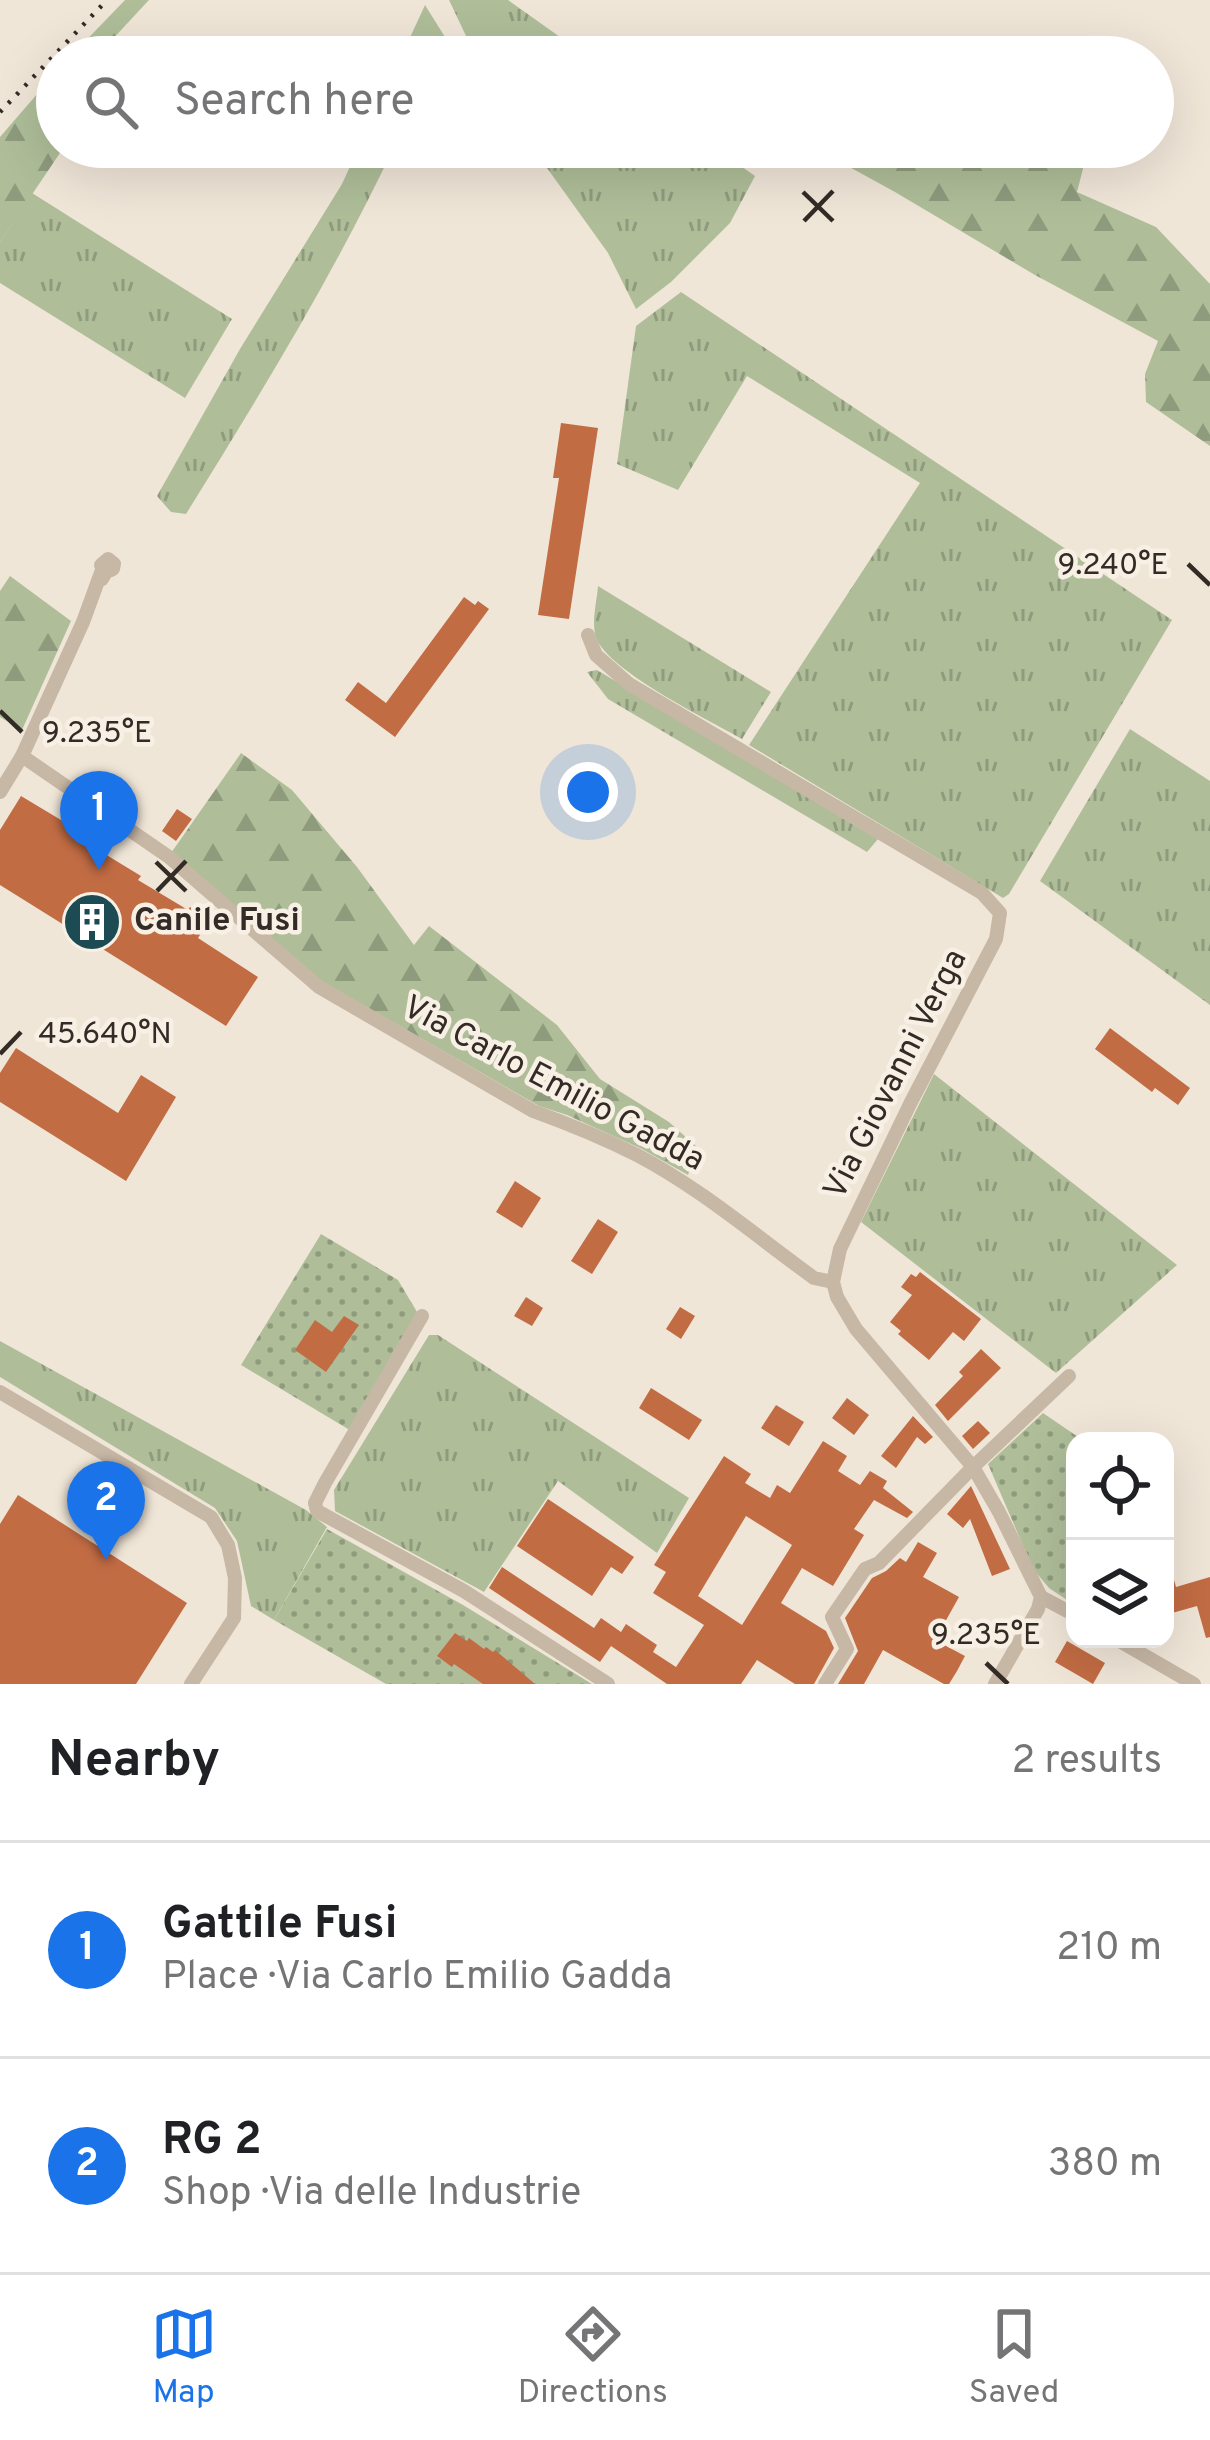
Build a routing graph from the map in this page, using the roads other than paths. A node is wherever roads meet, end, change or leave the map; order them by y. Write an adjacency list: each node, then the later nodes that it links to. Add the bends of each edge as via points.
1 (109, 563): 3 (street)
2 (588, 635): 5 (street, Via Giovanni Verga, via 596,655 629,684 982,893 1000,913 996,939 840,1249)
3 (22, 755): 4 (street); 5 (street, Via Carlo Emilio Gadda, via 169,857 319,987 533,1111 638,1156 814,1278)
4 (0, 792)
5 (833, 1282): 9 (street, via 856,1329)
6 (422, 1316): 14 (street, via 325,1483 317,1511 464,1591)
7 (1069, 1376): 9 (street)
8 (0, 1392): 13 (street, via 211,1517 228,1545 234,1618)
9 (973, 1467): 10 (street); 15 (street, via 865,1569 832,1617 847,1649)
10 (1041, 1597): 11 (street); 16 (street)
11 (1066, 1611)
12 (1132, 1648): 17 (street)
13 (191, 1684)
14 (608, 1684)
15 (825, 1684)
16 (995, 1684)
17 (1194, 1684)

